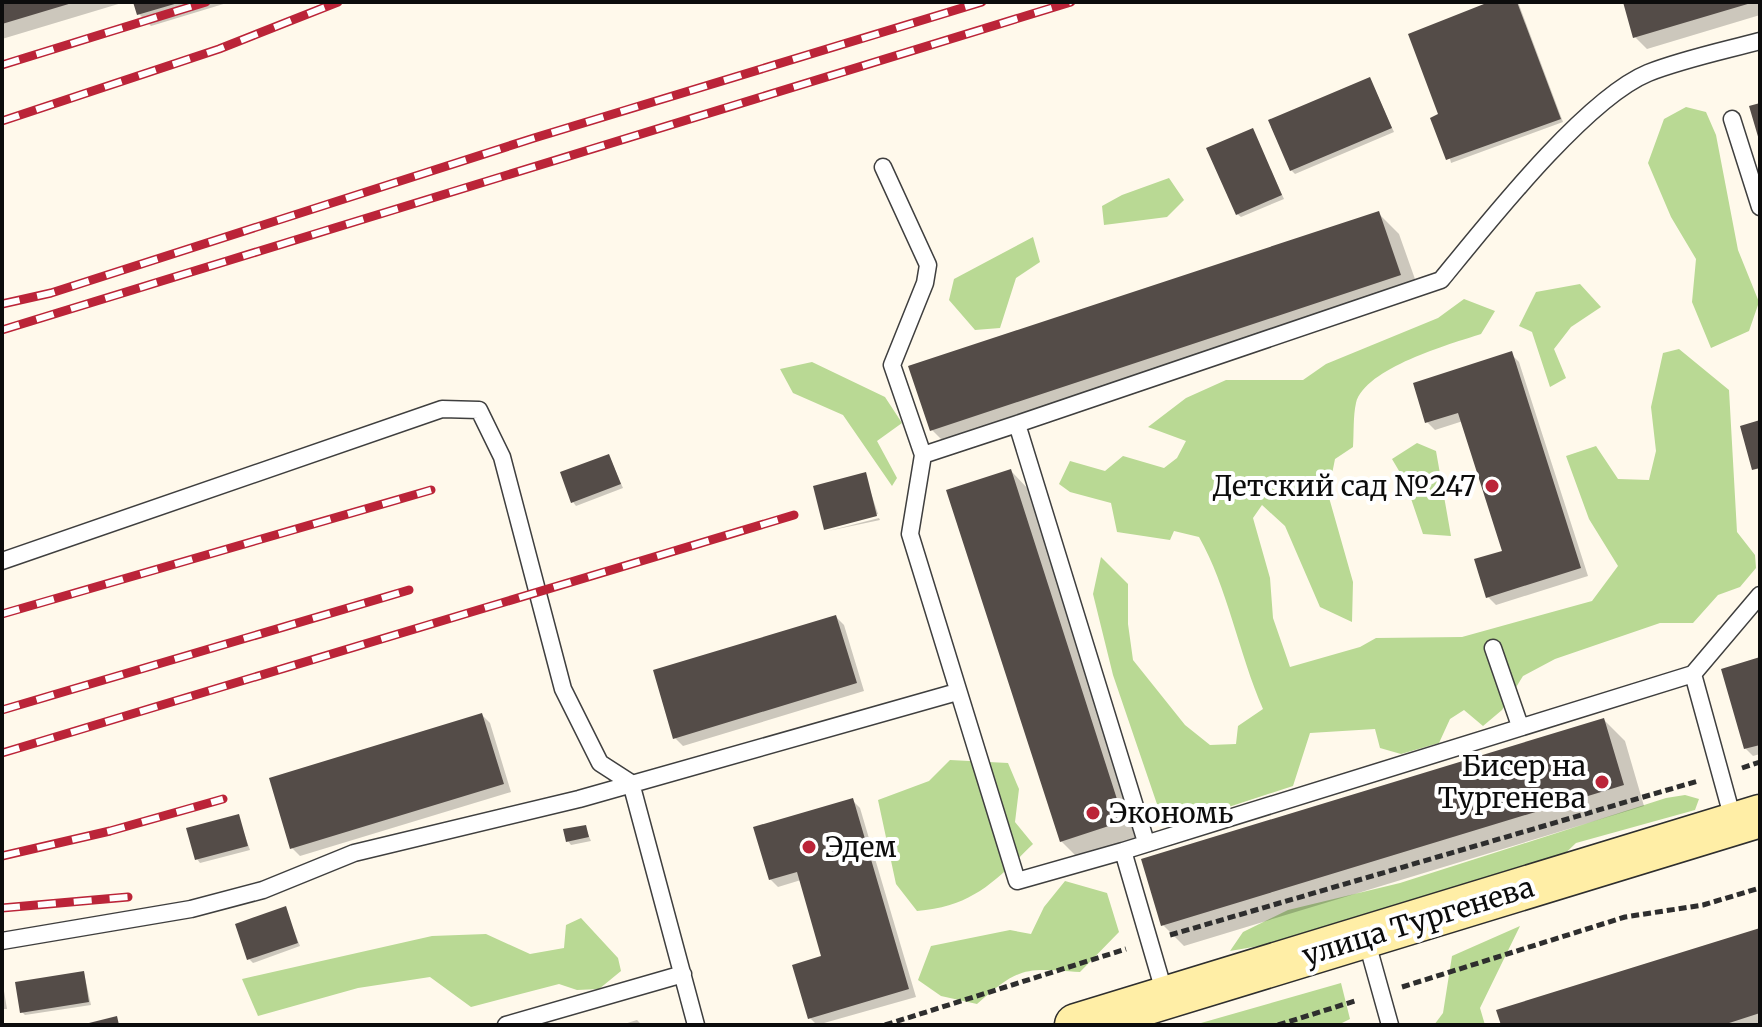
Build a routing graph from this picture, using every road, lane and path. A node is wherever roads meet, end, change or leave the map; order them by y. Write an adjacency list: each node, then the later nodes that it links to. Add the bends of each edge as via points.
1 (1760, 41): 5 (lane, via 1646,74 1608,98 1441,280)
2 (1732, 119): 4 (lane)
3 (883, 167): 6 (lane, via 928,265 892,365)
4 (1760, 207)
5 (1017, 424): 6 (lane); 17 (lane)
6 (923, 455): 11 (lane, via 910,534)
7 (2, 561): 15 (lane, via 442,409 479,410 502,457 563,689 600,763)
8 (1760, 595): 10 (lane)
9 (1493, 648): 12 (lane)
10 (1693, 674): 12 (lane); 14 (lane)
11 (957, 692): 15 (lane); 18 (lane, via 1017,881)
12 (1520, 726): 17 (lane)
13 (1760, 762): 14 (path)
14 (1720, 774): 16 (lane); 22 (path)
15 (631, 783): 21 (lane, via 354,853 263,890 191,909); 23 (lane)
16 (1747, 820): 20 (main road, улица Тургенева)
17 (1146, 842): 18 (lane)
18 (1123, 851): 22 (lane)
19 (1760, 888): 24 (path, via 1703,905 1625,917)
20 (1366, 937): 24 (lane); 25 (main road, улица Тургенева)
21 (2, 941)
22 (1148, 942): 25 (lane); 28 (path)
23 (683, 974): 26 (lane); 27 (lane)
24 (1380, 993): 30 (path); 31 (lane)
25 (1166, 998): 29 (main road, улица Тургенева)
26 (506, 1025)
27 (696, 1025)
28 (885, 1025)
29 (1078, 1025)
30 (1278, 1025)
31 (1390, 1025)

